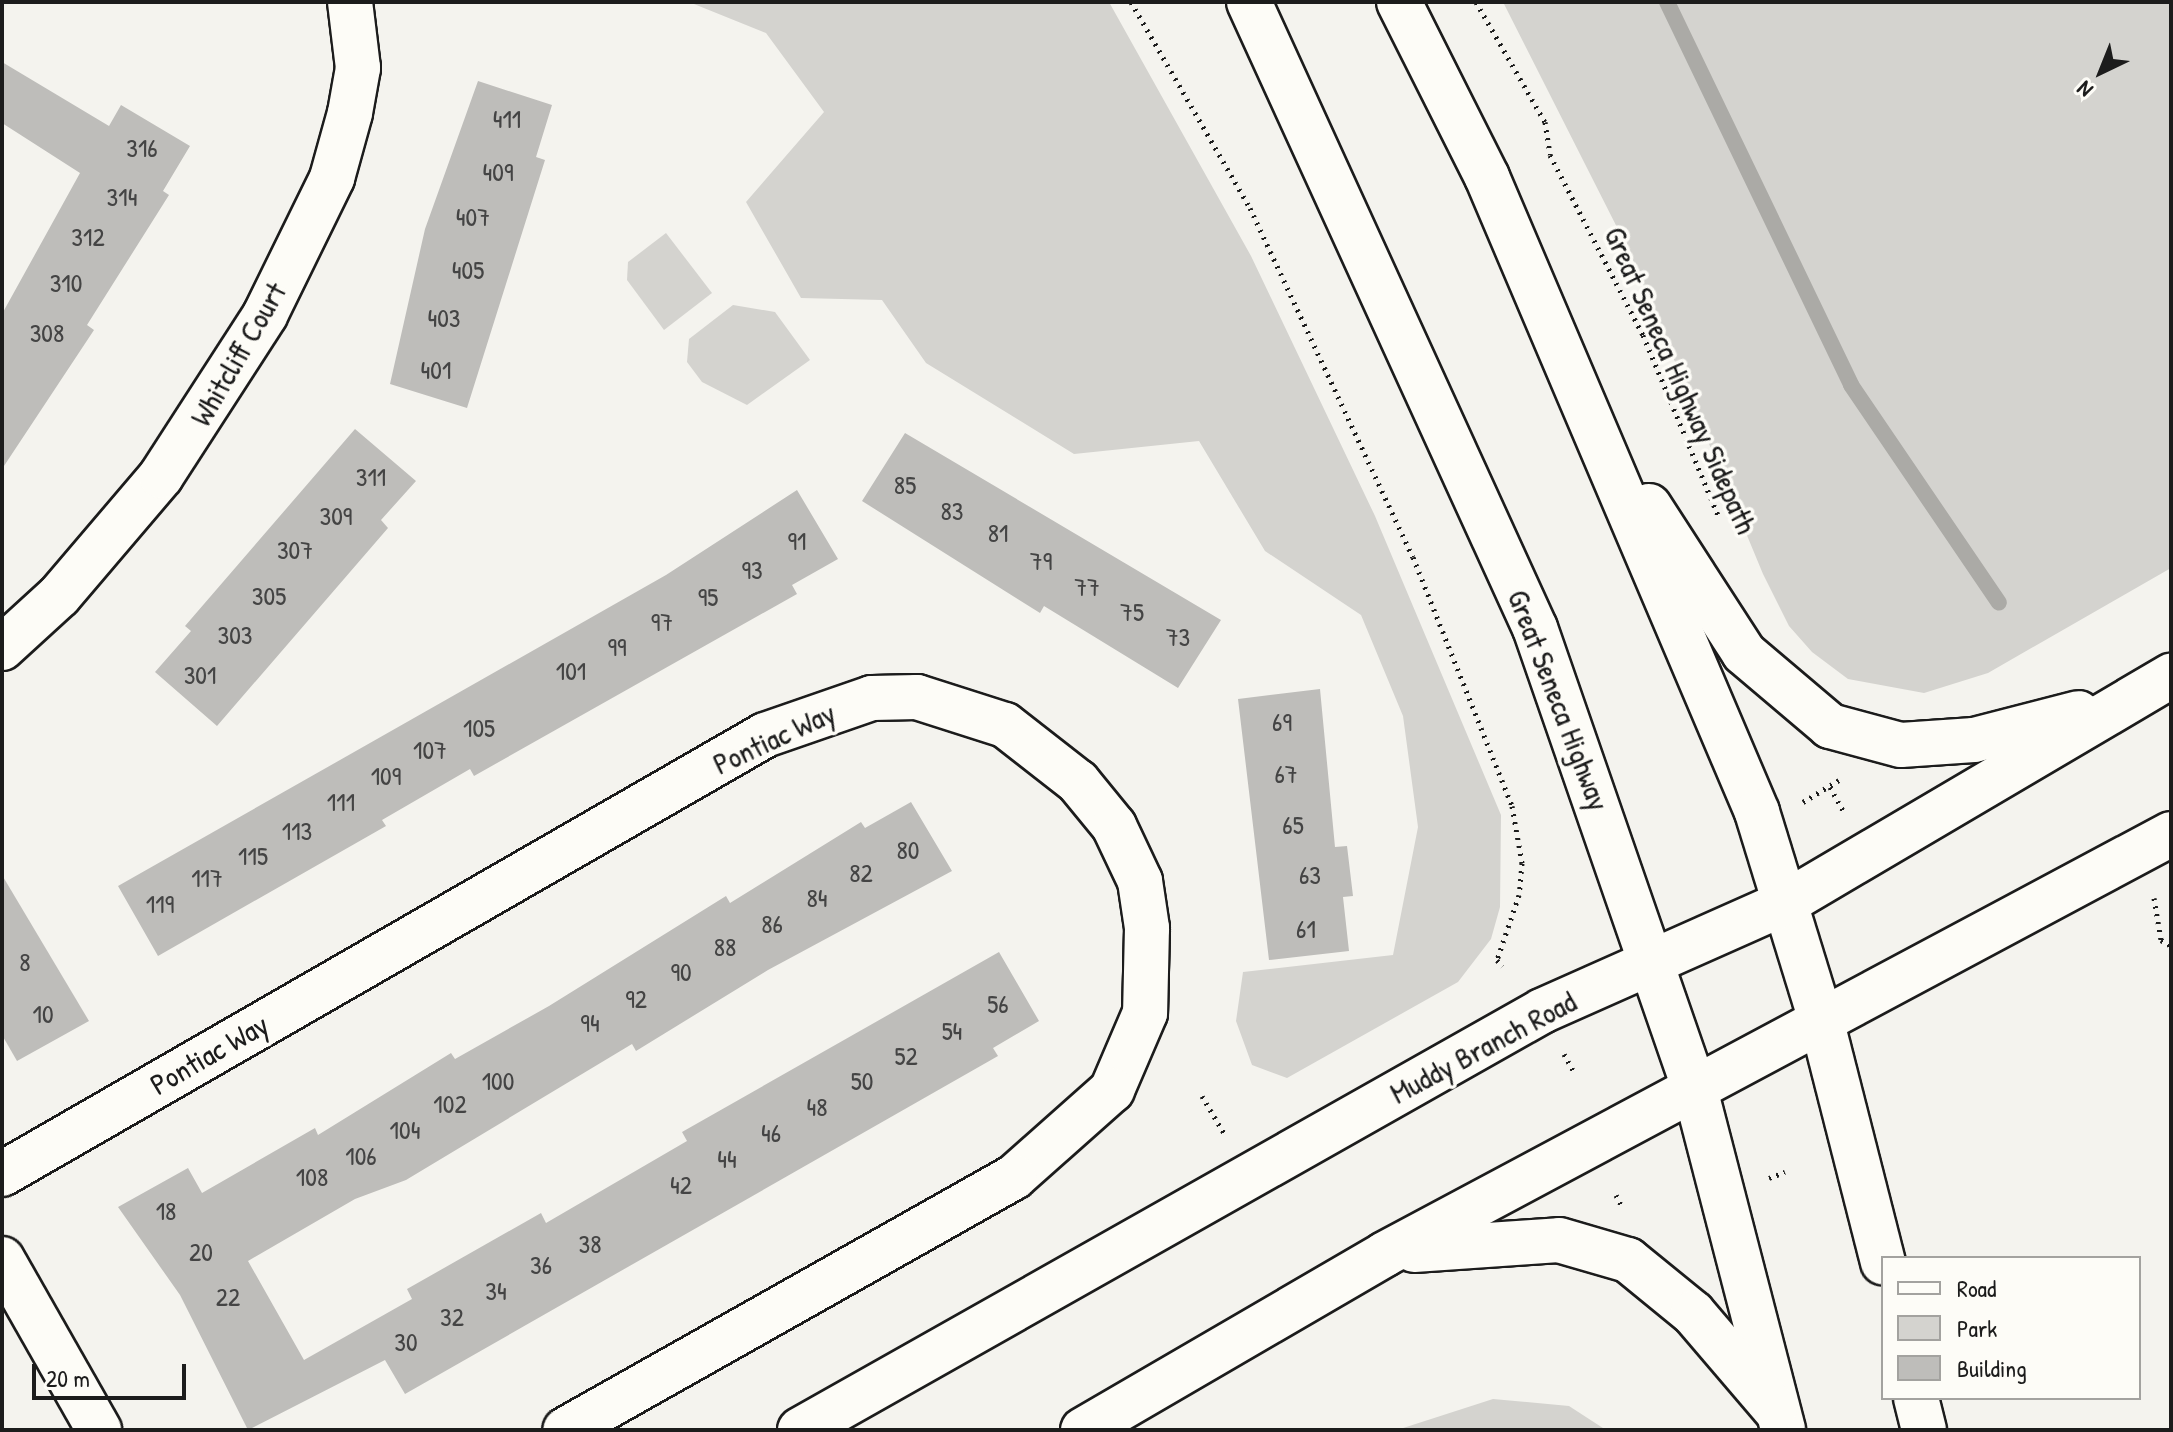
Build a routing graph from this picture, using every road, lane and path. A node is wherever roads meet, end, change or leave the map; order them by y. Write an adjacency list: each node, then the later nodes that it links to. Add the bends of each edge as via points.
1 (350, 2): 8 (main road, Whitcliff Court, via 358,68 350,113 332,178 265,315 161,476 79,574)
2 (1131, 2): 19 (path, via 1250,208 1413,557 1512,806 1521,879 1497,960)
3 (1249, 2): 18 (main road, Great Seneca Highway, via 1535,628)
4 (1399, 2): 6 (main road, via 1487,177)
5 (1476, 2): 7 (path, Great Seneca Highway Sidepath, via 1545,122 1550,155 1643,335)
6 (1582, 401): 9 (main road, via 1744,653 1830,726 1901,745 1974,740); 16 (main road, via 1757,812)
7 (1726, 535)
8 (2, 648)
9 (2153, 687): 16 (main road, Muddy Branch Road)
10 (1849, 772): 11 (path)
11 (1830, 787): 12 (path); 13 (path)
12 (1797, 805)
13 (1845, 814)
14 (2171, 834): 20 (main road)
15 (2154, 898): 17 (path, via 2161,940)
16 (1787, 902): 18 (main road, Muddy Branch Road); 20 (main road)
17 (2171, 946)
18 (1654, 960): 23 (main road, Great Seneca Highway); 36 (main road, Muddy Branch Road, via 1542,1011)
19 (1502, 966)
20 (1822, 1023): 23 (main road); 30 (main road)
21 (1561, 1049): 22 (path)
22 (1575, 1074)
23 (1695, 1089): 29 (main road); 33 (main road, Great Seneca Highway)
24 (1202, 1096): 25 (path)
25 (1224, 1133)
26 (1785, 1172): 28 (path)
27 (2, 1174): 35 (main road, Pontiac Way, via 765,735 872,698 917,697 1005,725 1078,782 1114,826 1140,881 1147,928 1145,1013 1112,1090 1086,1120 1014,1177)
28 (1765, 1180)
29 (1385, 1254): 33 (main road, via 1559,1240 1628,1260 1693,1313); 37 (main road)
30 (1881, 1256)
31 (2, 1259): 34 (main road)
32 (1916, 1400): 38 (main road)
33 (1781, 1422)
34 (99, 1430)
35 (565, 1430)
36 (800, 1430)
37 (1083, 1430)
38 (1924, 1430)

